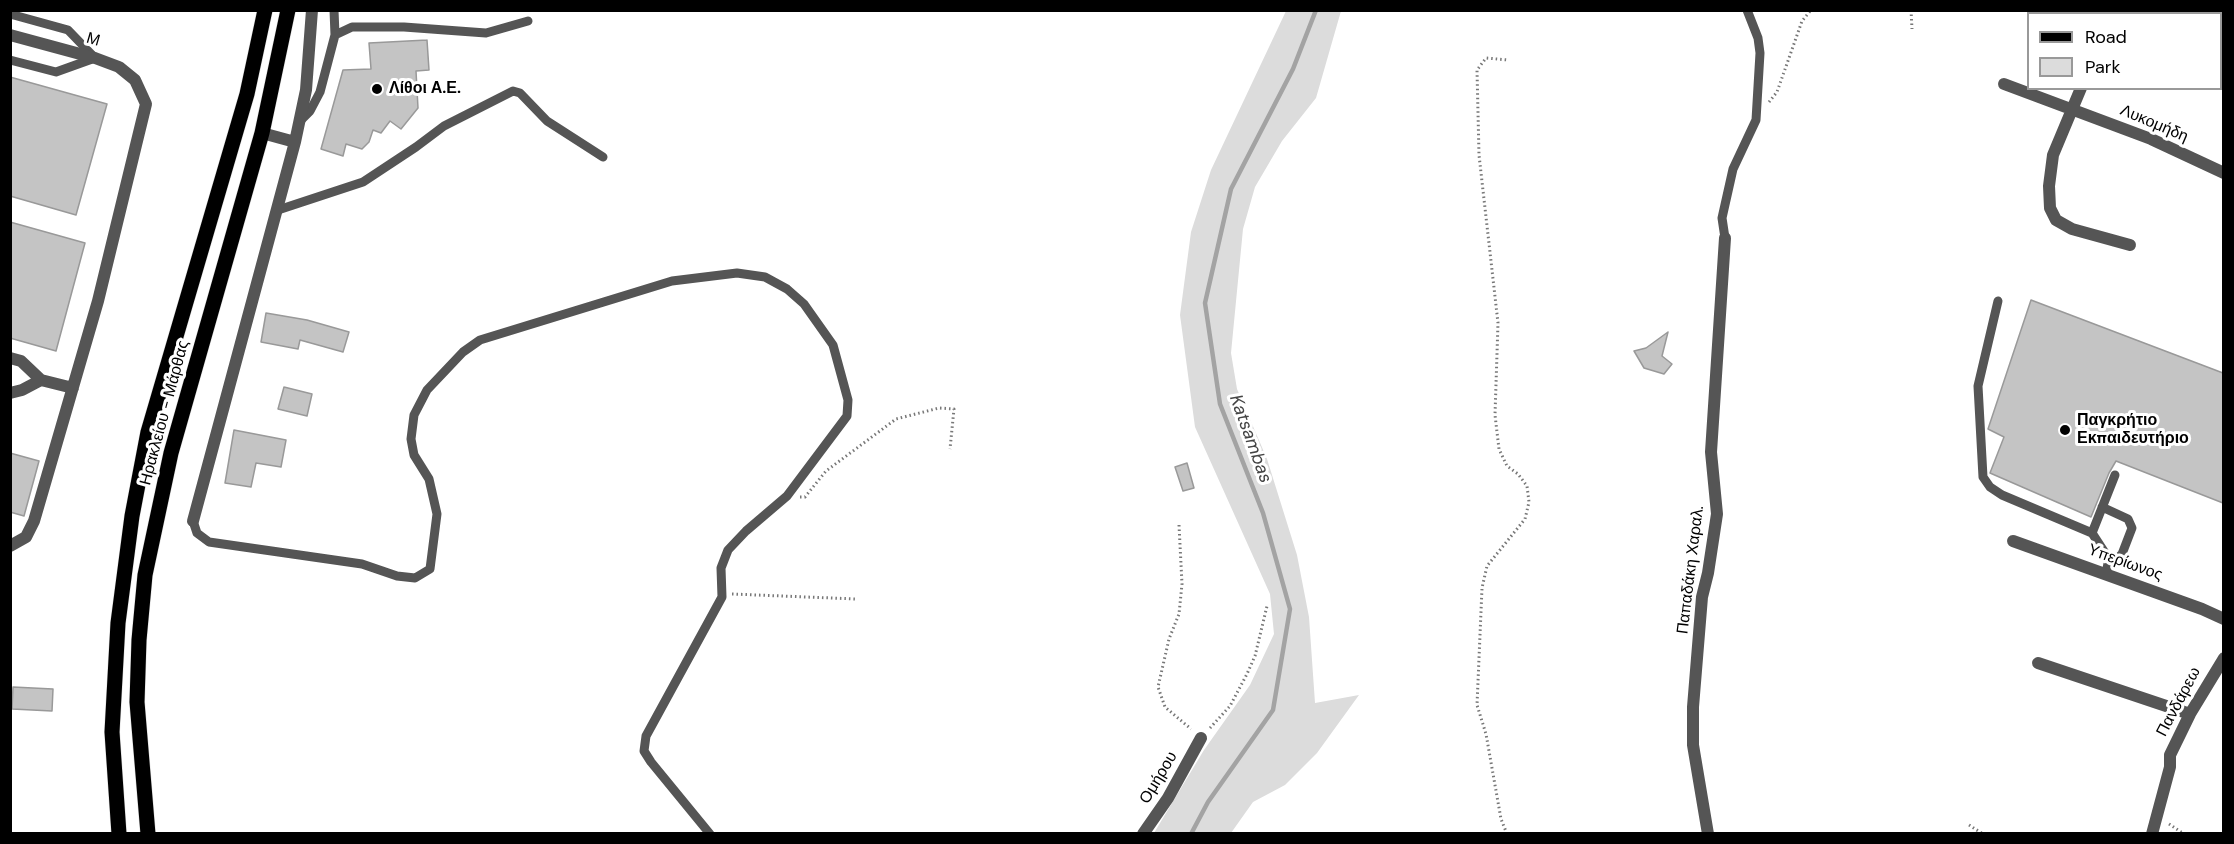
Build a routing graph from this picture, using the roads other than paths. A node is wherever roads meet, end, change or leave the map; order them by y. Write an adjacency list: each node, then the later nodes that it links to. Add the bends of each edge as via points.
1 (265, 10): 41 (main road, Ηρακλείου - Μάρθας, via 247,94 148,432 132,516 118,622 112,732)
2 (288, 10): 16 (main road, Ηρακλείου - Μάρθας)
3 (312, 10): 15 (street, via 306,90)
4 (334, 10): 9 (lane)
5 (1747, 10): 21 (lane, via 1760,53 1756,120 1733,169 1722,218)
6 (10, 14): 10 (lane, via 68,30)
7 (528, 21): 9 (lane, via 486,33 352,27)
8 (10, 35): 10 (street, Μ)
9 (335, 35): 15 (lane, via 320,92)
10 (95, 58): 11 (lane, via 56,72); 26 (street, Μ, via 126,72 139,87 146,105)
11 (10, 60)
12 (2004, 84): 14 (street, Λυκομήδη)
13 (2080, 90): 14 (street)
14 (2073, 109): 19 (street, Λυκομήδη); 22 (street, via 2051,165 2049,199 2053,216 2072,229)
15 (299, 122): 17 (street)
16 (262, 133): 17 (street); 42 (main road, Ηρακλείου - Μάρθας, via 171,453 145,575 137,702)
17 (295, 142): 20 (street)
18 (603, 157): 20 (lane, via 547,121 513,90 444,126 363,182)
19 (2223, 172)
20 (278, 210): 30 (street)
21 (1725, 238): 45 (street, Παπαδάκη Χαραλ., via 1711,452 1717,514 1702,597 1693,707 1693,745)
22 (2130, 245)
23 (1998, 301): 31 (lane, via 1978,386 1983,477 2002,495)
24 (10, 358): 25 (street, via 21,361)
25 (41, 380): 26 (street); 27 (street)
26 (73, 388): 33 (street, via 33,521 26,537)
27 (10, 393)
28 (2115, 475): 29 (lane)
29 (2103, 507): 31 (lane); 34 (lane, via 2128,519 2132,528 2122,554)
30 (193, 520): 43 (lane, via 197,533 209,542 341,560 415,578 430,569 437,514 429,479 414,455 414,415 427,390 447,366 480,340 672,281 736,273 765,277 787,289 804,304 833,345 848,400 847,416 787,496 728,550 721,568 722,597 646,736 644,751)
31 (2092, 533): 34 (lane)
32 (2013, 541): 35 (street, Υπερίωνος)
33 (10, 546)
34 (2109, 559): 35 (lane)
35 (2106, 573): 36 (street, Υπερίωνος)
36 (2223, 620)
37 (2223, 658): 39 (street, Πανδάρεω)
38 (2038, 663): 39 (street)
39 (2190, 714): 46 (street, Πανδάρεω, via 2170,755)
40 (1201, 738): 44 (street, Ομήρου)
41 (119, 834)
42 (148, 834)
43 (710, 834)
44 (1143, 834)
45 (1708, 834)
46 (2152, 834)

